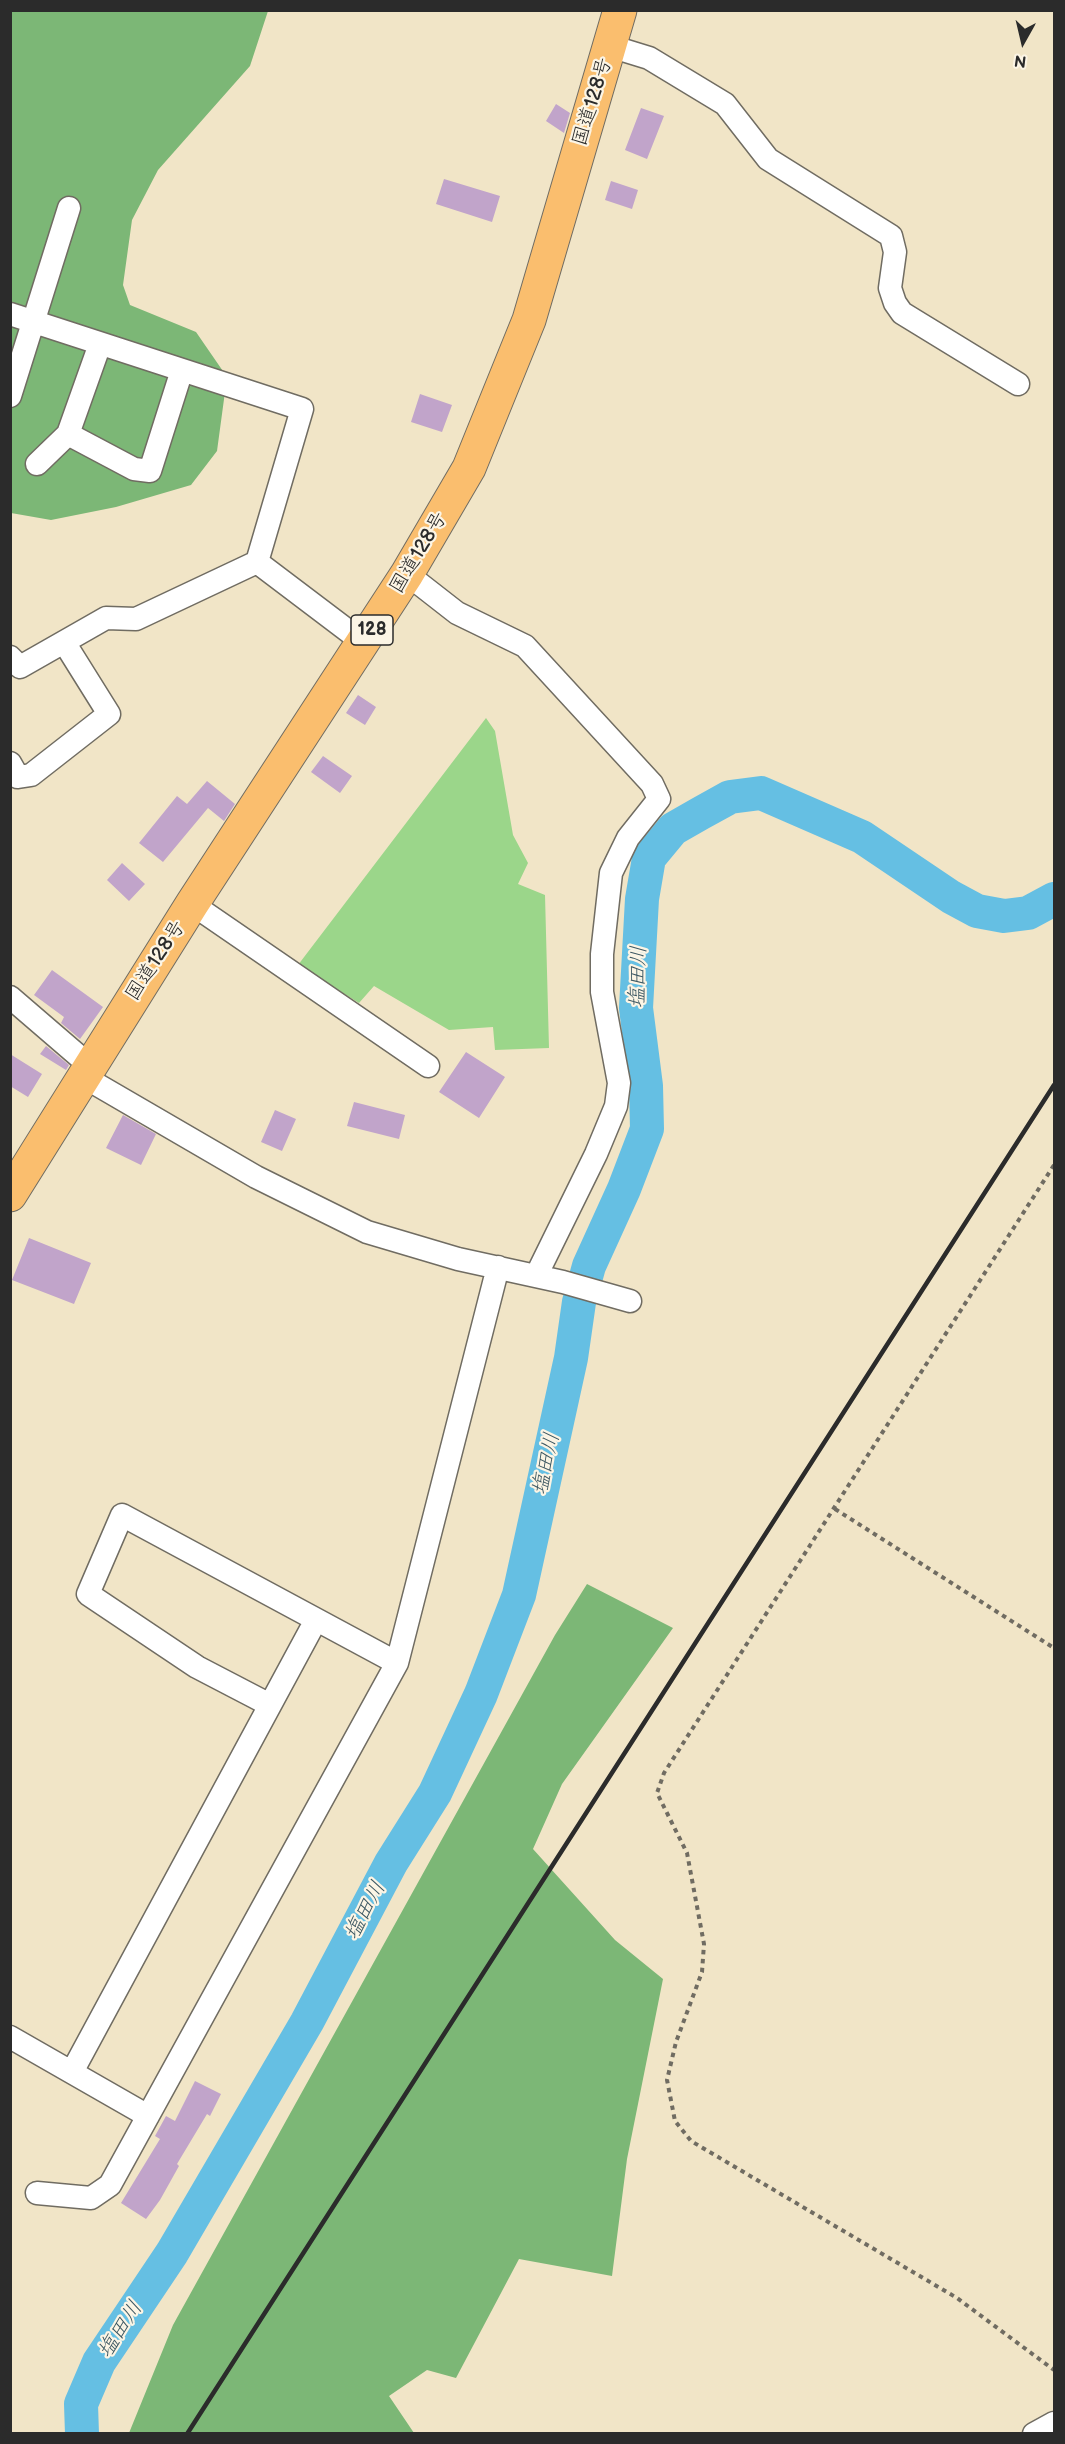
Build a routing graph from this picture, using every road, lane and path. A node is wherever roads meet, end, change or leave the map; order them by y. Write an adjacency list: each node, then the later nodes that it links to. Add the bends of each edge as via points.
1 (620, 10): 2 (highway, 国道128号 / 128)
2 (610, 46): 8 (street, via 649,58 725,104 768,159 891,236 895,252 890,288 902,313); 13 (highway, 国道128号 / 128, via 529,320 469,468)
3 (69, 208): 5 (street)
4 (10, 314): 5 (street)
5 (34, 322): 6 (street); 9 (street)
6 (100, 344): 7 (street); 10 (street)
7 (182, 370): 10 (street, via 150,471 134,469); 12 (street, via 302,409)
8 (1018, 384)
9 (10, 396)
10 (68, 434): 11 (street)
11 (37, 464)
12 (257, 562): 14 (street, via 136,619 106,618); 15 (street)
13 (407, 574): 15 (highway, 国道128号 / 128); 25 (street, via 457,613 525,646 652,783 659,799 628,838 611,873 602,992 619,1083 616,1106)
14 (64, 642): 16 (street); 17 (street, via 109,714 31,775 18,777)
15 (364, 643): 18 (highway, 国道128号 / 128)
16 (14, 667)
17 (10, 763)
18 (192, 904): 20 (street); 21 (highway, 国道128号 / 128)
19 (10, 997): 21 (street)
20 (428, 1066)
21 (87, 1071): 23 (highway, 国道128号 / 128); 24 (street, via 256,1177 367,1232)
22 (1054, 1165): 27 (path)
23 (10, 1195)
24 (498, 1267): 25 (street); 30 (street)
25 (536, 1276): 26 (street)
26 (630, 1301)
27 (835, 1509): 29 (path); 36 (path, via 664,1773 657,1793 687,1853 704,1944 702,1972 676,2042 667,2080 675,2121 691,2141 957,2298)
28 (316, 1620): 30 (street); 31 (street); 31 (street, via 122,1515 88,1594 197,1667)
29 (1054, 1648)
30 (397, 1663): 34 (street)
31 (270, 1705): 33 (street)
32 (10, 2037): 33 (street)
33 (72, 2072): 34 (street)
34 (148, 2116): 35 (street, via 110,2185 91,2198)
35 (36, 2193)
36 (1054, 2370)
37 (1054, 2423): 38 (street)
38 (1034, 2433)

